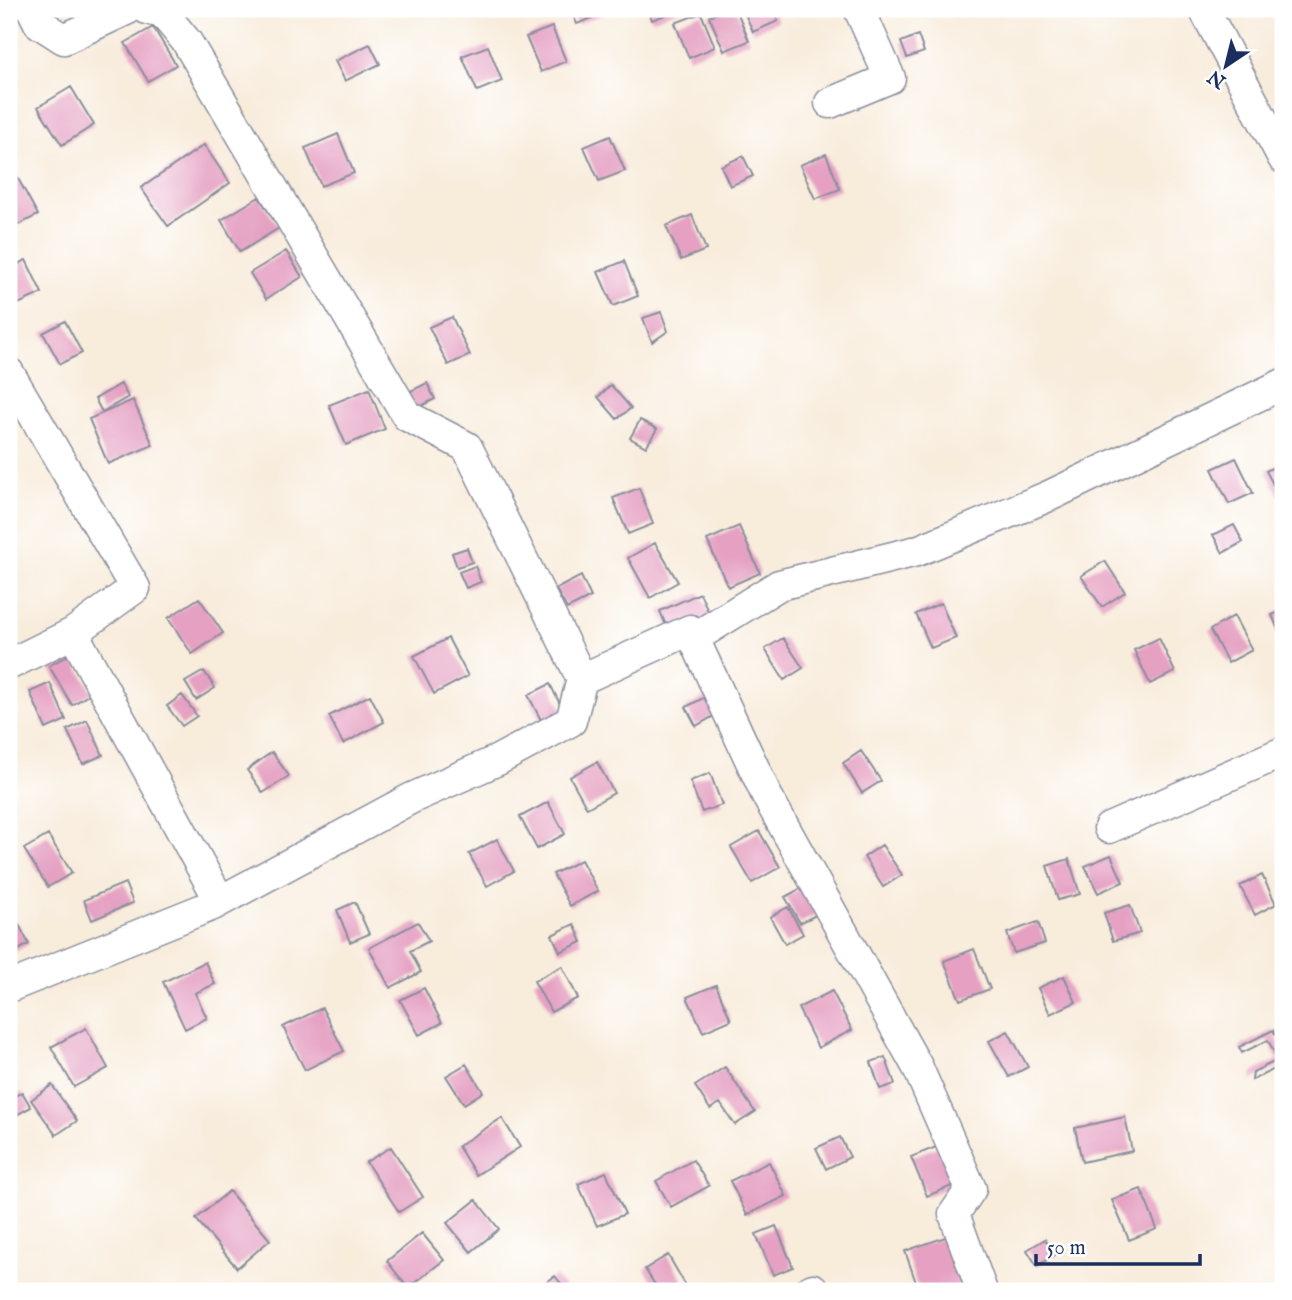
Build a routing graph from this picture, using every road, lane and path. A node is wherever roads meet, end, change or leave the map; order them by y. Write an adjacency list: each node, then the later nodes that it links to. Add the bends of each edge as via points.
1 (33, 9): 2 (street, via 40,23 64,39)
2 (146, 9): 12 (street, via 163,13 187,42 407,416 467,447)
3 (859, 9): 5 (street, via 890,78)
4 (1204, 9): 6 (street)
5 (830, 103)
6 (1283, 158)
7 (9, 373): 9 (street, via 135,588)
8 (1283, 384): 10 (street, via 1049,496 917,551 779,585)
9 (73, 634): 11 (street); 15 (street)
10 (694, 638): 12 (street, via 690,630); 17 (street, via 767,796 930,1094 971,1189 954,1214)
11 (9, 662)
12 (582, 679): 15 (street, via 571,721 412,798)
13 (1283, 752): 14 (street)
14 (1110, 828)
15 (220, 901): 16 (street)
16 (9, 987)
17 (982, 1291)

